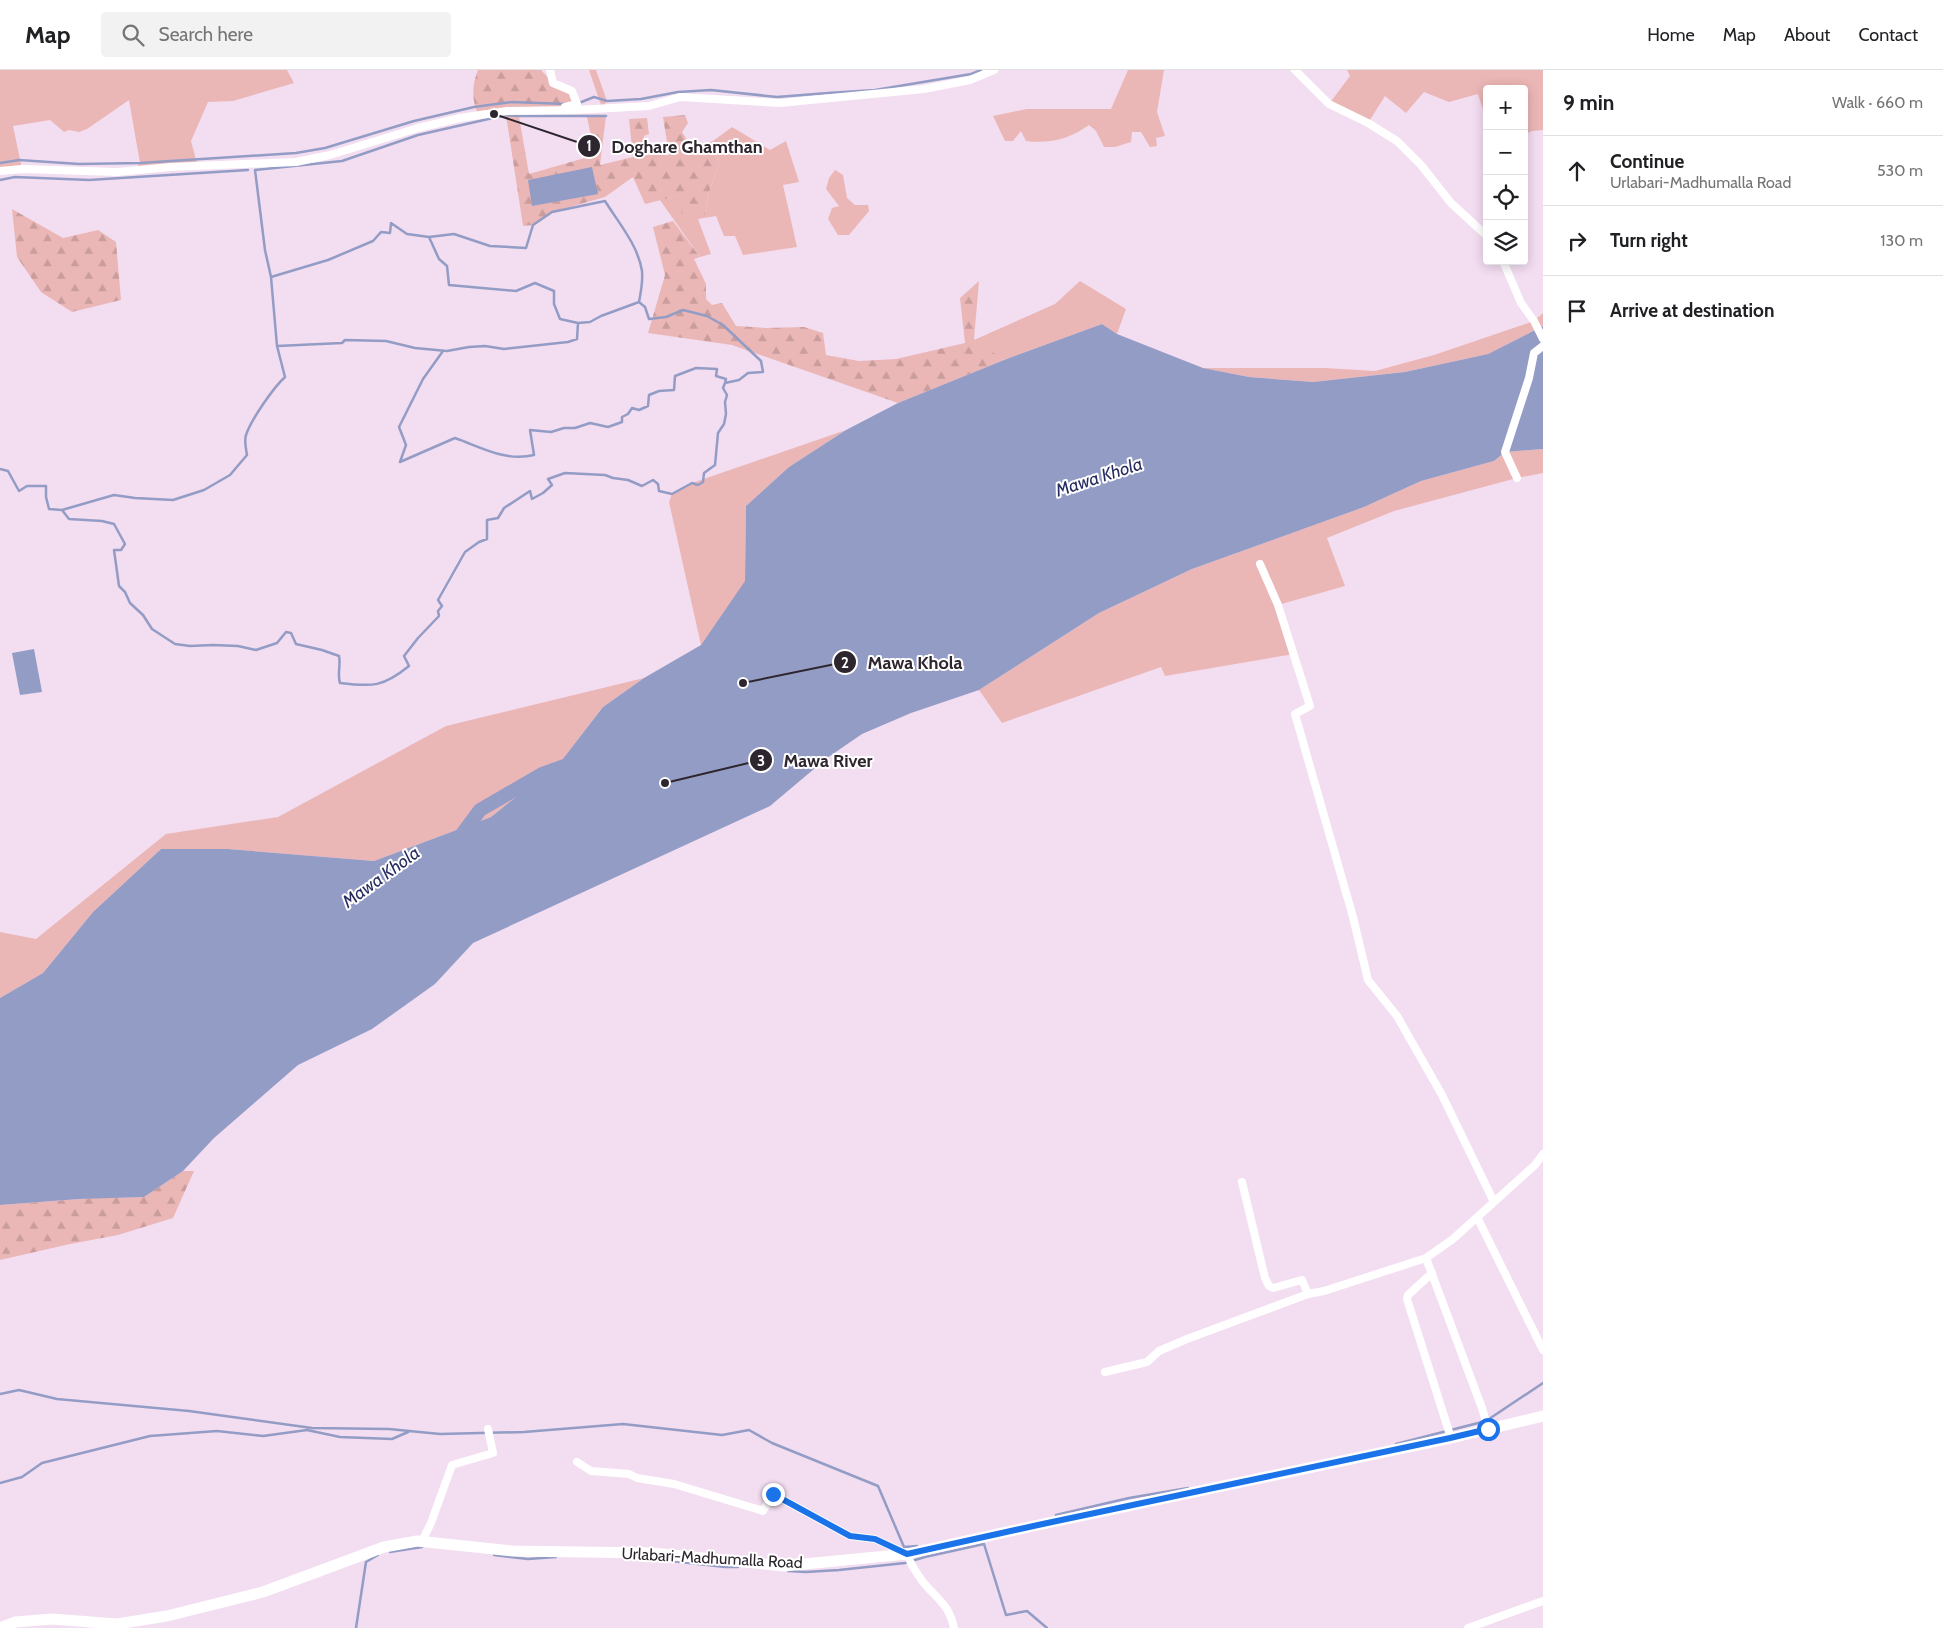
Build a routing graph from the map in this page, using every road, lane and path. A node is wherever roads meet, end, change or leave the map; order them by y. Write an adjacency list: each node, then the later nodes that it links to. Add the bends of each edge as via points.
1 (550, 70): 4 (street, via 553,83 572,91 577,104)
2 (994, 70): 4 (street, via 970,80 924,89 824,100 780,103 680,97 648,106)
3 (1295, 70): 6 (street, via 1329,104 1397,142 1421,165 1451,203)
4 (555, 109): 5 (street, via 506,111 460,118 296,162 117,172)
5 (0, 171)
6 (1483, 232)
7 (1505, 265): 8 (street, via 1521,303)
8 (1543, 339)
9 (1543, 346): 10 (street, via 1534,353 1530,378 1505,452)
10 (1517, 478)
11 (1260, 564): 14 (street, via 1278,605 1310,706 1295,714 1368,980 1397,1016 1435,1083)
12 (1543, 1154): 14 (street)
13 (1242, 1182): 18 (street, via 1269,1286 1277,1288 1302,1280)
14 (1494, 1202): 15 (street)
15 (1477, 1217): 16 (street); 19 (street)
16 (1426, 1258): 17 (street); 18 (street)
17 (1432, 1273): 23 (street); 24 (street, via 1407,1299)
18 (1308, 1294): 20 (street, via 1187,1339 1159,1351 1147,1362)
19 (1543, 1350)
20 (1105, 1372)
21 (1543, 1416): 23 (main road, Urlabari-Madhumalla Road)
22 (488, 1429): 26 (street, via 493,1452 452,1465)
23 (1488, 1429): 24 (main road, Urlabari-Madhumalla Road)
24 (1450, 1438): 27 (main road, Urlabari-Madhumalla Road)
25 (576, 1462): 27 (street, via 591,1470 674,1484 763,1511 773,1494 850,1536 875,1539)
26 (422, 1541): 27 (main road, Urlabari-Madhumalla Road, via 513,1551 652,1553 784,1566); 29 (main road, Urlabari-Madhumalla Road, via 384,1547 263,1592 167,1616 117,1624)
27 (907, 1554): 31 (street, via 924,1584 950,1612)
28 (1543, 1601): 32 (street)
29 (67, 1624): 30 (main road, Urlabari-Madhumalla Road, via 52,1619 15,1622)
30 (0, 1628)
31 (954, 1628)
32 (1468, 1628)

